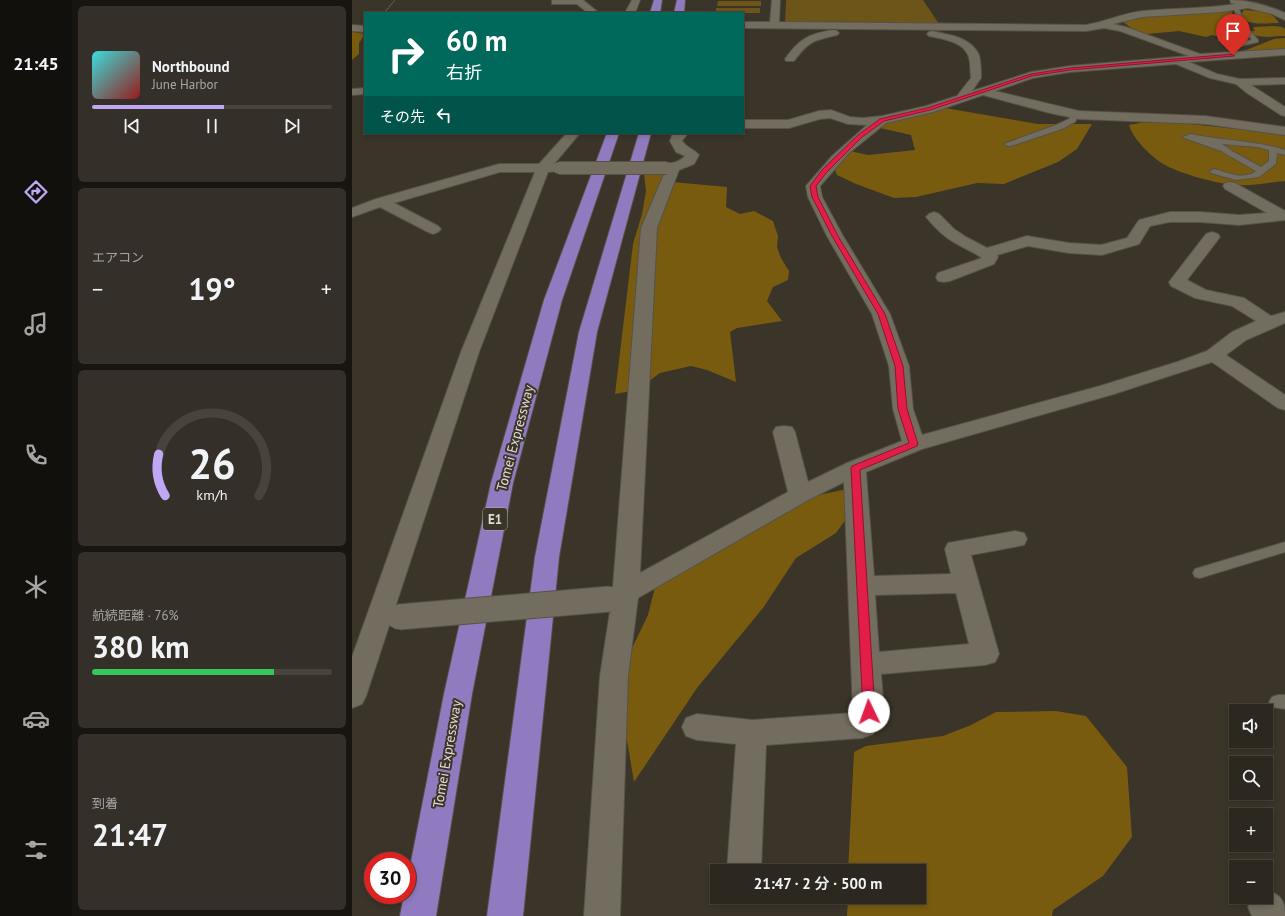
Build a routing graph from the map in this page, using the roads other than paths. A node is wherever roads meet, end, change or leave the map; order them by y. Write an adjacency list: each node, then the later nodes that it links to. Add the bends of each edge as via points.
1 (556, 0): 2 (street, via 555,2)
2 (579, 0): 10 (street)
3 (636, 0): 11 (street)
4 (658, 0): 12 (highway)
5 (681, 0): 13 (highway)
6 (776, 0): 17 (street)
7 (1251, 2): 8 (street); 9 (street); 14 (street)
8 (1232, 4): 15 (street, via 1142,14); 20 (lane, via 1241,25 1256,41 1240,44)
9 (1285, 8)
10 (593, 12)
11 (630, 12)
12 (655, 12)
13 (678, 12)
14 (1285, 17)
15 (1104, 24): 17 (street, via 1086,28); 22 (street)
16 (744, 25): 17 (street)
17 (774, 25)
18 (352, 28): 19 (street)
19 (364, 29)
20 (1221, 40)
21 (1285, 52): 22 (street)
22 (1201, 57): 24 (street)
23 (790, 59): 30 (street, via 803,42 819,35 863,32 942,35 967,46 974,56 976,78)
24 (1176, 61): 26 (street, via 1214,76); 28 (street, via 1070,69 1031,75)
25 (1285, 81): 26 (street)
26 (1240, 82): 31 (street)
27 (364, 91): 29 (street)
28 (983, 91): 30 (street); 32 (street)
29 (352, 92)
30 (961, 98): 33 (street, via 929,109)
31 (1285, 112)
32 (1075, 114): 35 (street, via 1205,120); 41 (lane, via 1072,120 1059,127)
33 (882, 120): 34 (street, via 863,122 831,114 789,124); 62 (street, via 860,136 824,171 813,186 815,197 835,236 881,314 899,366 903,409)
34 (744, 124)
35 (1285, 131)
36 (573, 134): 45 (street)
37 (613, 134): 77 (highway, Tomei Expressway / E1, via 553,300 502,483 458,694)
38 (645, 134): 78 (highway, via 588,332 548,557)
39 (679, 134): 46 (street, via 676,141 682,149 692,155 689,161)
40 (1213, 141): 42 (lane); 43 (lane); 43 (lane, via 1186,136)
41 (1008, 144)
42 (1274, 149): 44 (lane); 47 (lane, via 1273,162)
43 (1225, 150): 47 (lane)
44 (1285, 153)
45 (551, 168): 46 (street, bridge); 50 (street, via 499,168); 71 (street, via 470,352)
46 (670, 168): 70 (street, via 649,228)
47 (1260, 170): 48 (lane, via 1256,175 1236,178)
48 (1214, 171)
49 (1230, 186): 53 (street)
50 (381, 202): 51 (street); 54 (street)
51 (352, 213)
52 (934, 217): 56 (street, via 948,232)
53 (1283, 218): 56 (street, via 1238,220 1170,217 1144,224 1133,241 1102,250 1027,241)
54 (434, 230)
55 (1212, 237): 58 (street, via 1177,282 1200,294 1238,302)
56 (986, 253): 57 (street, via 990,257 988,261)
57 (944, 277)
58 (1277, 319): 59 (street, via 1239,336)
59 (1214, 355): 60 (street); 62 (street, via 1107,390)
60 (1285, 404)
61 (784, 432): 64 (street)
62 (914, 444): 63 (street)
63 (855, 468): 64 (street); 69 (street)
64 (800, 495): 70 (street)
65 (1015, 539): 68 (street, via 957,549)
66 (1285, 547): 67 (lane)
67 (1200, 573)
68 (966, 583): 69 (street); 72 (street, via 985,654)
69 (862, 586): 72 (street)
70 (618, 596): 71 (street, bridge); 79 (street)
71 (390, 618): 73 (street)
72 (866, 664): 75 (street, via 869,712 862,726)
73 (352, 696)
74 (697, 727): 75 (street)
75 (752, 733): 76 (street)
76 (744, 864)
77 (418, 916)
78 (505, 916)
79 (602, 916)

